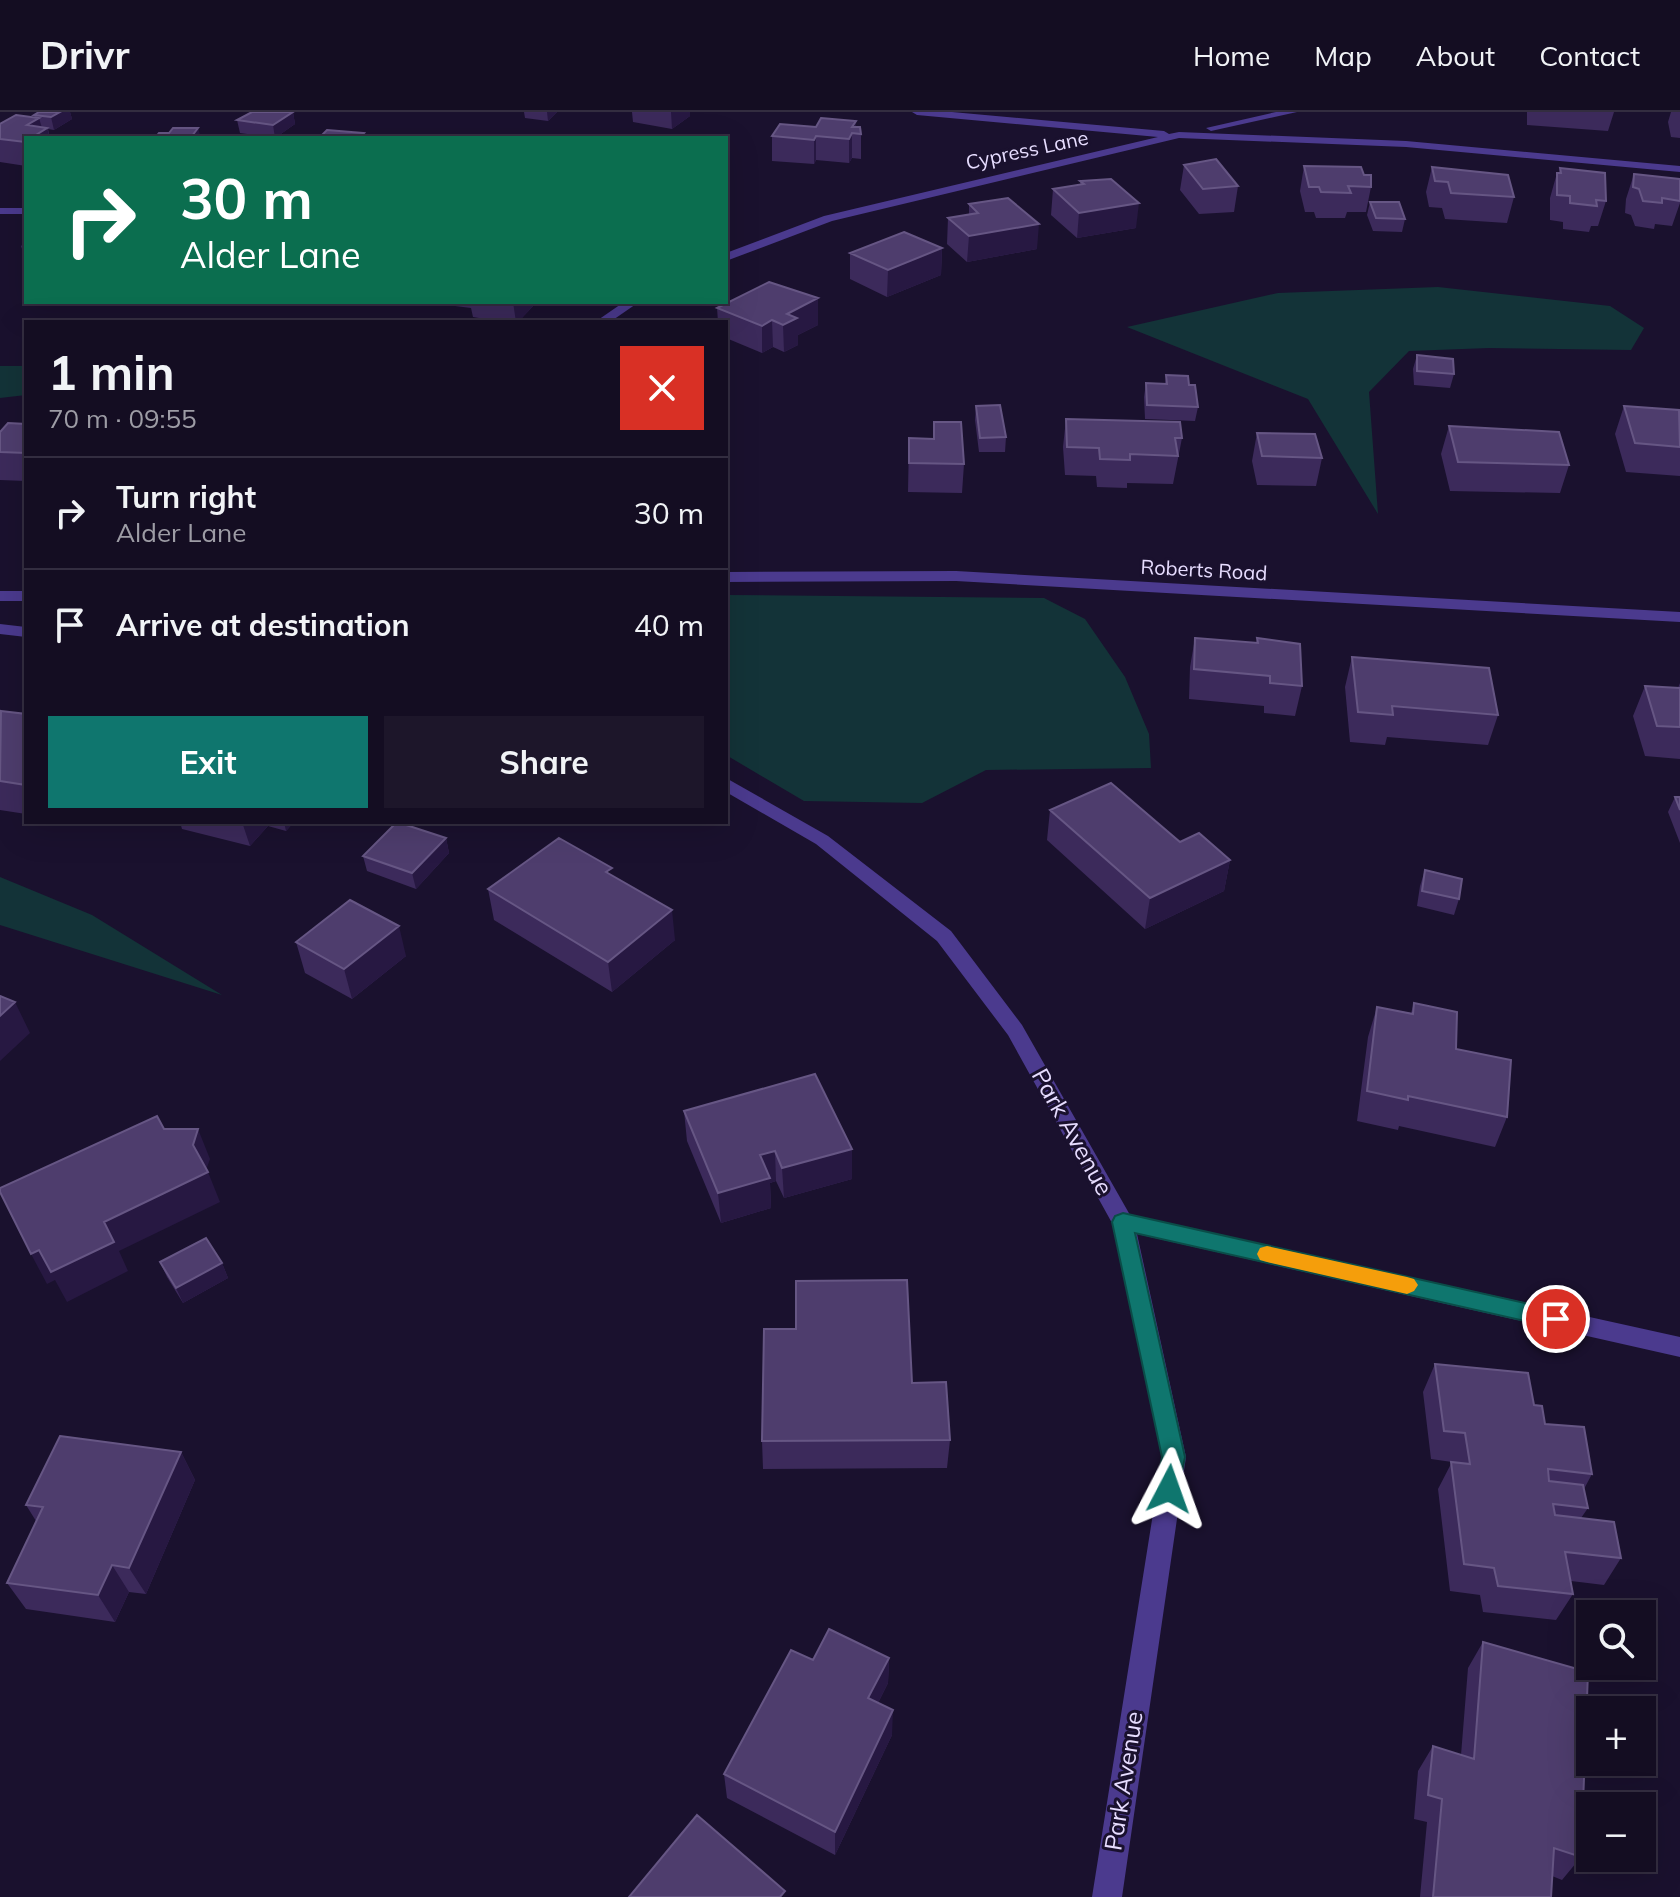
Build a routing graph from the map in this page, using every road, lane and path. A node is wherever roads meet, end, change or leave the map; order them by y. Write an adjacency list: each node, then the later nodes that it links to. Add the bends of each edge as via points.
1 (917, 112): 3 (street)
2 (1292, 112): 3 (street)
3 (1179, 135): 4 (street, Cypress Lane, via 1406,144); 7 (street, Cypress Lane, via 828,218)
4 (1680, 169)
5 (0, 211): 6 (street)
6 (24, 211)
7 (728, 256)
8 (630, 304): 9 (street)
9 (604, 320)
10 (728, 577): 13 (street, Roberts Road, via 956,576)
11 (0, 596): 12 (street)
12 (24, 596)
13 (1680, 617)
14 (0, 629): 15 (street)
15 (24, 632)
16 (728, 785): 17 (street, Park Avenue, via 822,840 944,936 1015,1030)
17 (1123, 1222): 18 (street); 19 (street, Park Avenue, via 1174,1457)
18 (1680, 1347)
19 (1107, 1897)

